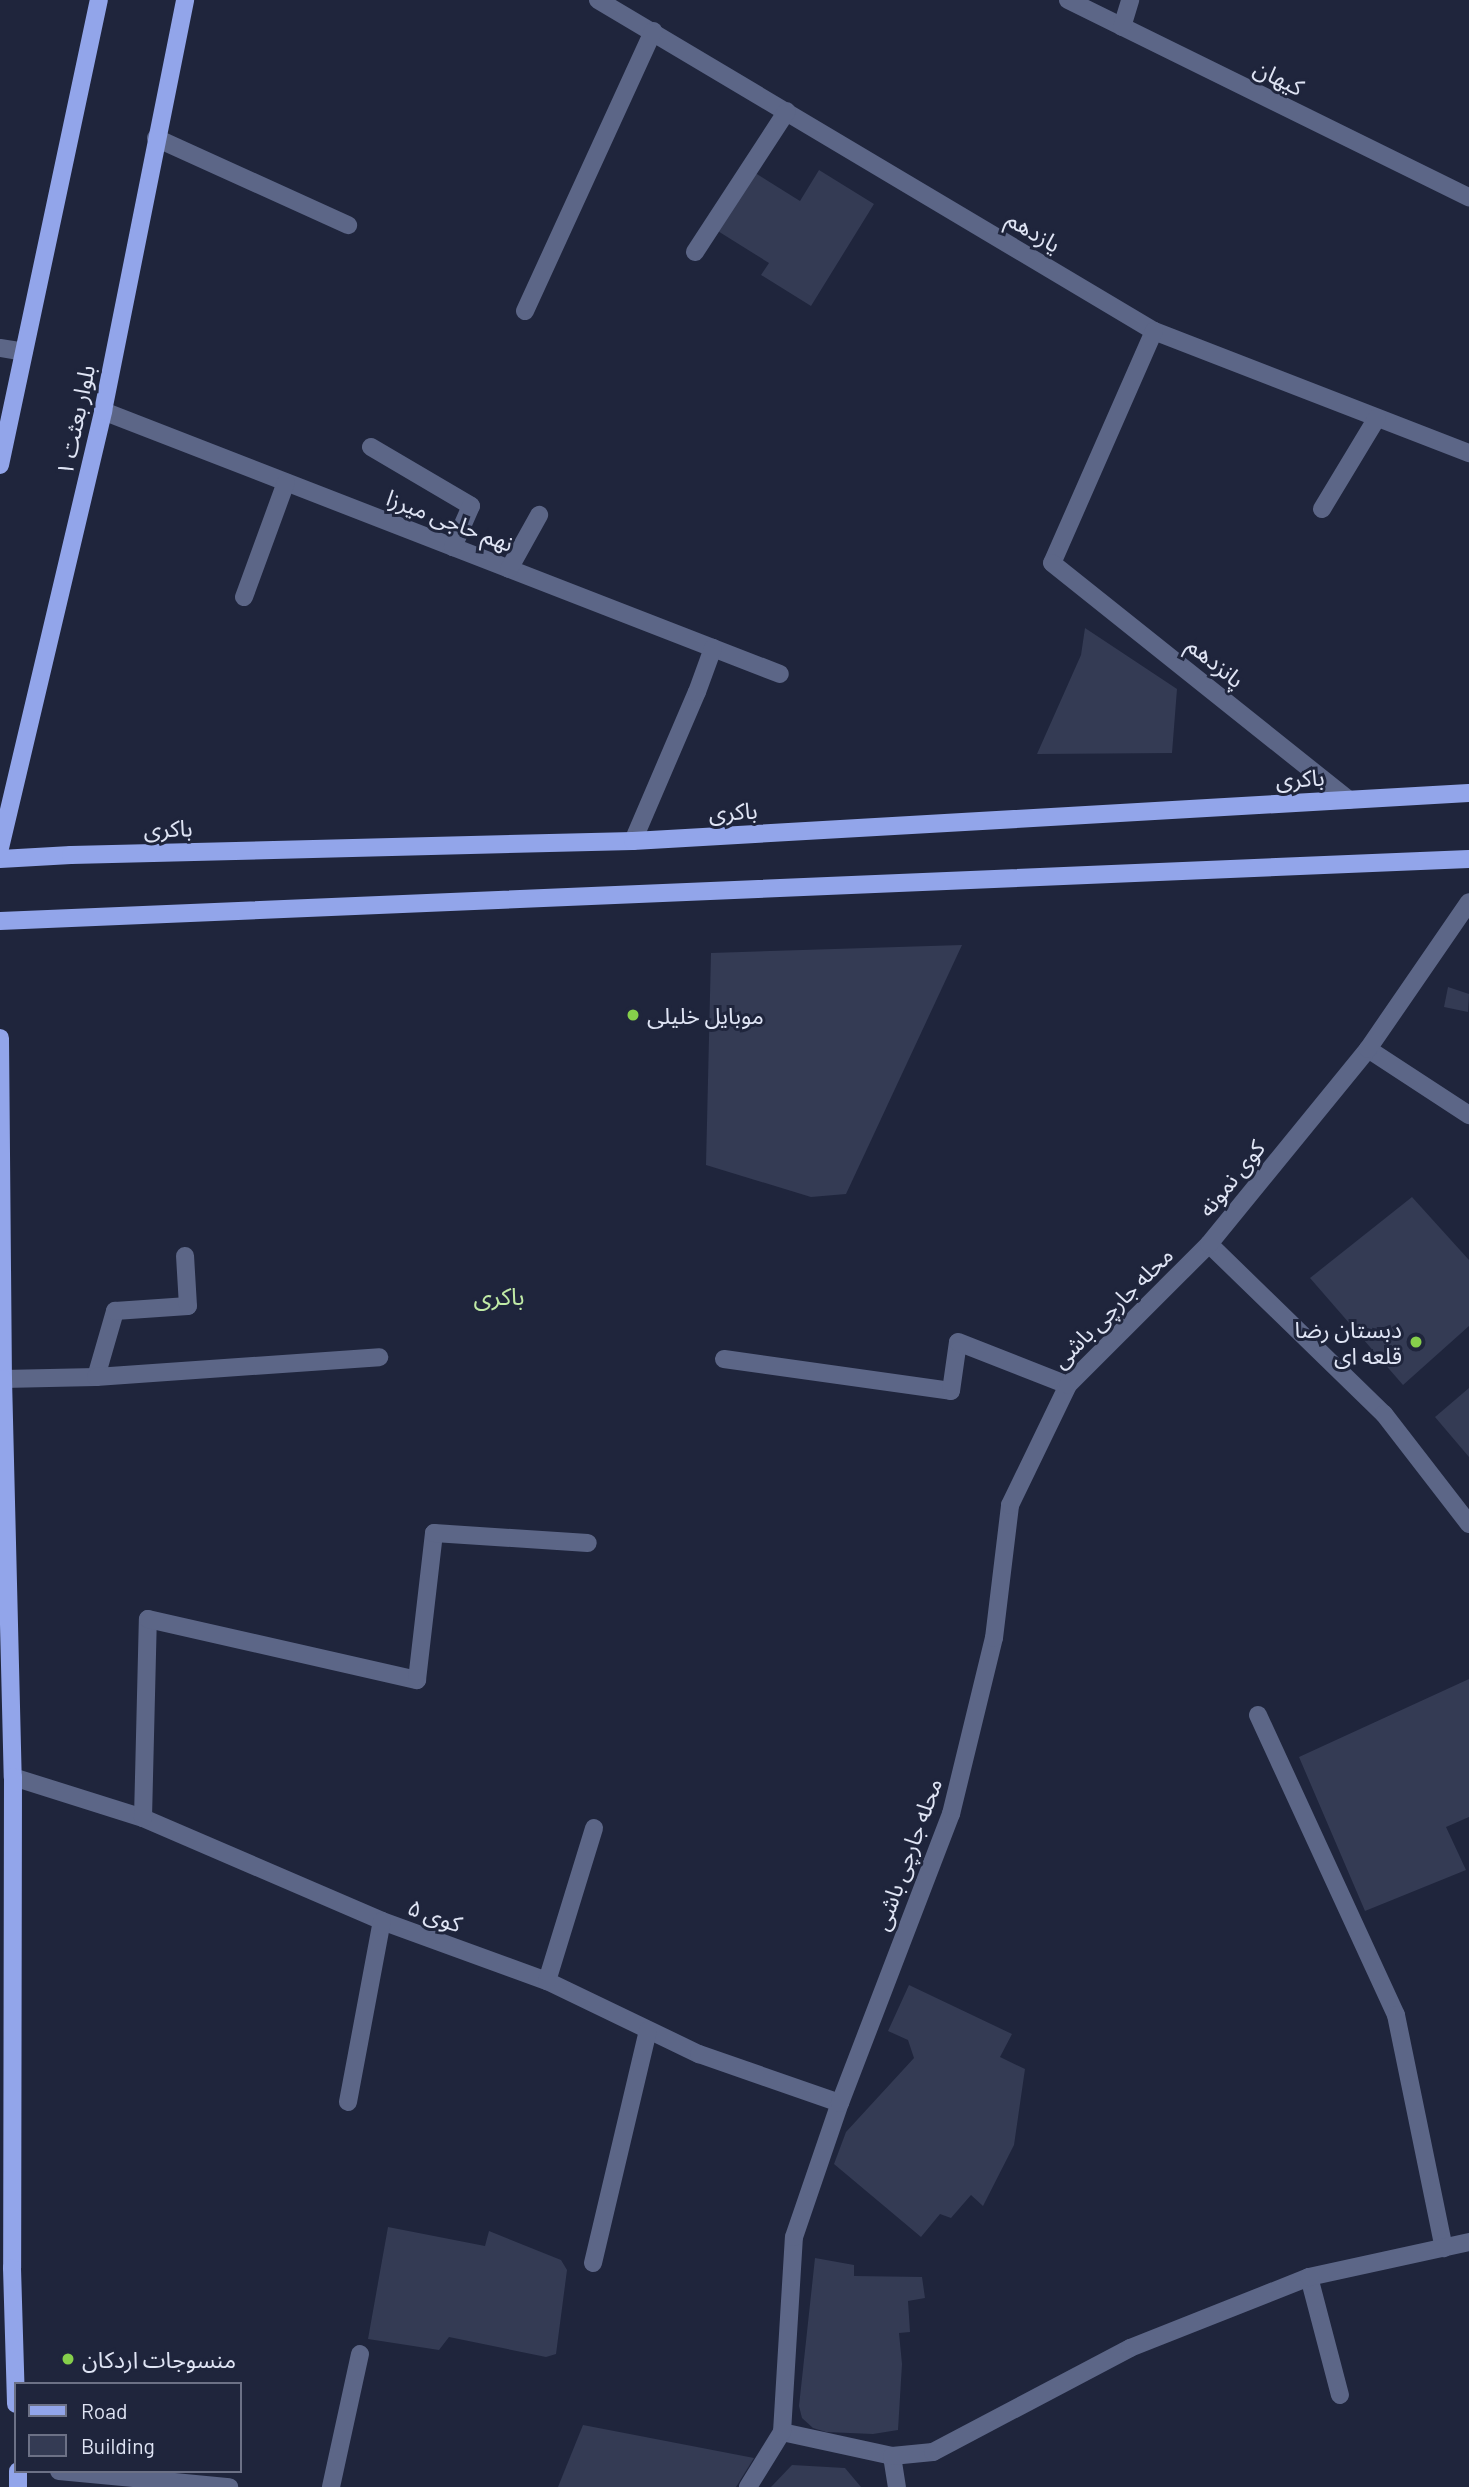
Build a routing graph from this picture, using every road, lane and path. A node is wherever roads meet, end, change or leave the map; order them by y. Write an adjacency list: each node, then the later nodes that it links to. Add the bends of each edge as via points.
1 (99, 0): 16 (main road)
2 (185, 0): 9 (main road, بلوار بعثت ۱)
3 (598, 0): 7 (street, یازدهم)
4 (1068, 0): 6 (street, کیهان)
5 (1130, 0): 6 (street)
6 (1122, 27): 10 (street, کیهان)
7 (653, 31): 8 (street, یازدهم); 13 (street)
8 (787, 111): 12 (street); 14 (street, یازدهم)
9 (156, 138): 11 (street); 17 (main road, بلوار بعثت ۱)
10 (1469, 197)
11 (348, 225)
12 (695, 252)
13 (525, 311)
14 (1154, 331): 18 (street, یازدهم); 31 (street, پانزدهم, via 1052,563)
15 (0, 348): 16 (street)
16 (24, 352): 21 (main road)
17 (103, 411): 22 (street, نهم حاجی میرزا); 33 (main road, بلوار بعثت ۱)
18 (1377, 418): 20 (street, یازدهم); 23 (street)
19 (372, 447): 25 (street, via 471,506)
20 (1469, 453)
21 (0, 466)
22 (286, 482): 25 (street, نهم حاجی میرزا); 27 (street)
23 (1322, 509)
24 (539, 514): 26 (street)
25 (453, 547): 26 (street, نهم حاجی میرزا)
26 (509, 569): 28 (street, نهم حاجی میرزا)
27 (244, 597)
28 (713, 648): 29 (street, نهم حاجی میرزا); 32 (street)
29 (780, 674)
30 (1469, 793): 31 (main road, باکری)
31 (1349, 800): 32 (main road, باکری)
32 (633, 841): 34 (main road, باکری)
33 (0, 848)
34 (0, 859)
35 (1469, 859): 37 (main road)
36 (1469, 901): 39 (street, کوی نمونه)
37 (0, 920)
38 (0, 1038): 46 (main road)
39 (1368, 1049): 40 (street); 41 (street, کوی نمونه)
40 (1469, 1115)
41 (1209, 1244): 47 (street, محله جارچی باشی); 48 (street, کوی نمونه, via 1384,1414)
42 (185, 1256): 45 (street, via 188,1306 115,1311)
43 (379, 1357): 45 (street)
44 (724, 1359): 47 (street, via 951,1391 958,1342)
45 (96, 1377): 46 (street)
46 (3, 1379): 51 (main road)
47 (1068, 1385): 58 (street, محله جارچی باشی, via 1010,1505 994,1638 951,1814)
48 (1469, 1524)
49 (588, 1544): 52 (street, via 434,1532 417,1680 148,1619)
50 (1258, 1715): 60 (street, via 1396,2015)
51 (6, 1776): 52 (street, کوی ۵); 64 (main road)
52 (143, 1818): 54 (street, کوی ۵)
53 (594, 1828): 55 (street)
54 (382, 1921): 55 (street, کوی ۵); 57 (street)
55 (547, 1981): 56 (street, کوی ۵)
56 (648, 2030): 58 (street, کوی ۵, via 699,2054); 61 (street)
57 (348, 2102)
58 (840, 2103): 66 (street, محله جارچی باشی, via 794,2237)
59 (1469, 2242): 60 (street)
60 (1444, 2248): 62 (street)
61 (593, 2263)
62 (1309, 2277): 65 (street); 67 (street, via 1130,2348 933,2452)
63 (360, 2354): 70 (street)
64 (15, 2382)
65 (1340, 2395)
66 (782, 2432): 67 (street); 71 (street, محله جارچی باشی)
67 (892, 2456): 72 (street)
68 (80, 2473): 69 (street)
69 (229, 2487)
70 (331, 2487)
71 (748, 2487)
72 (897, 2487)

